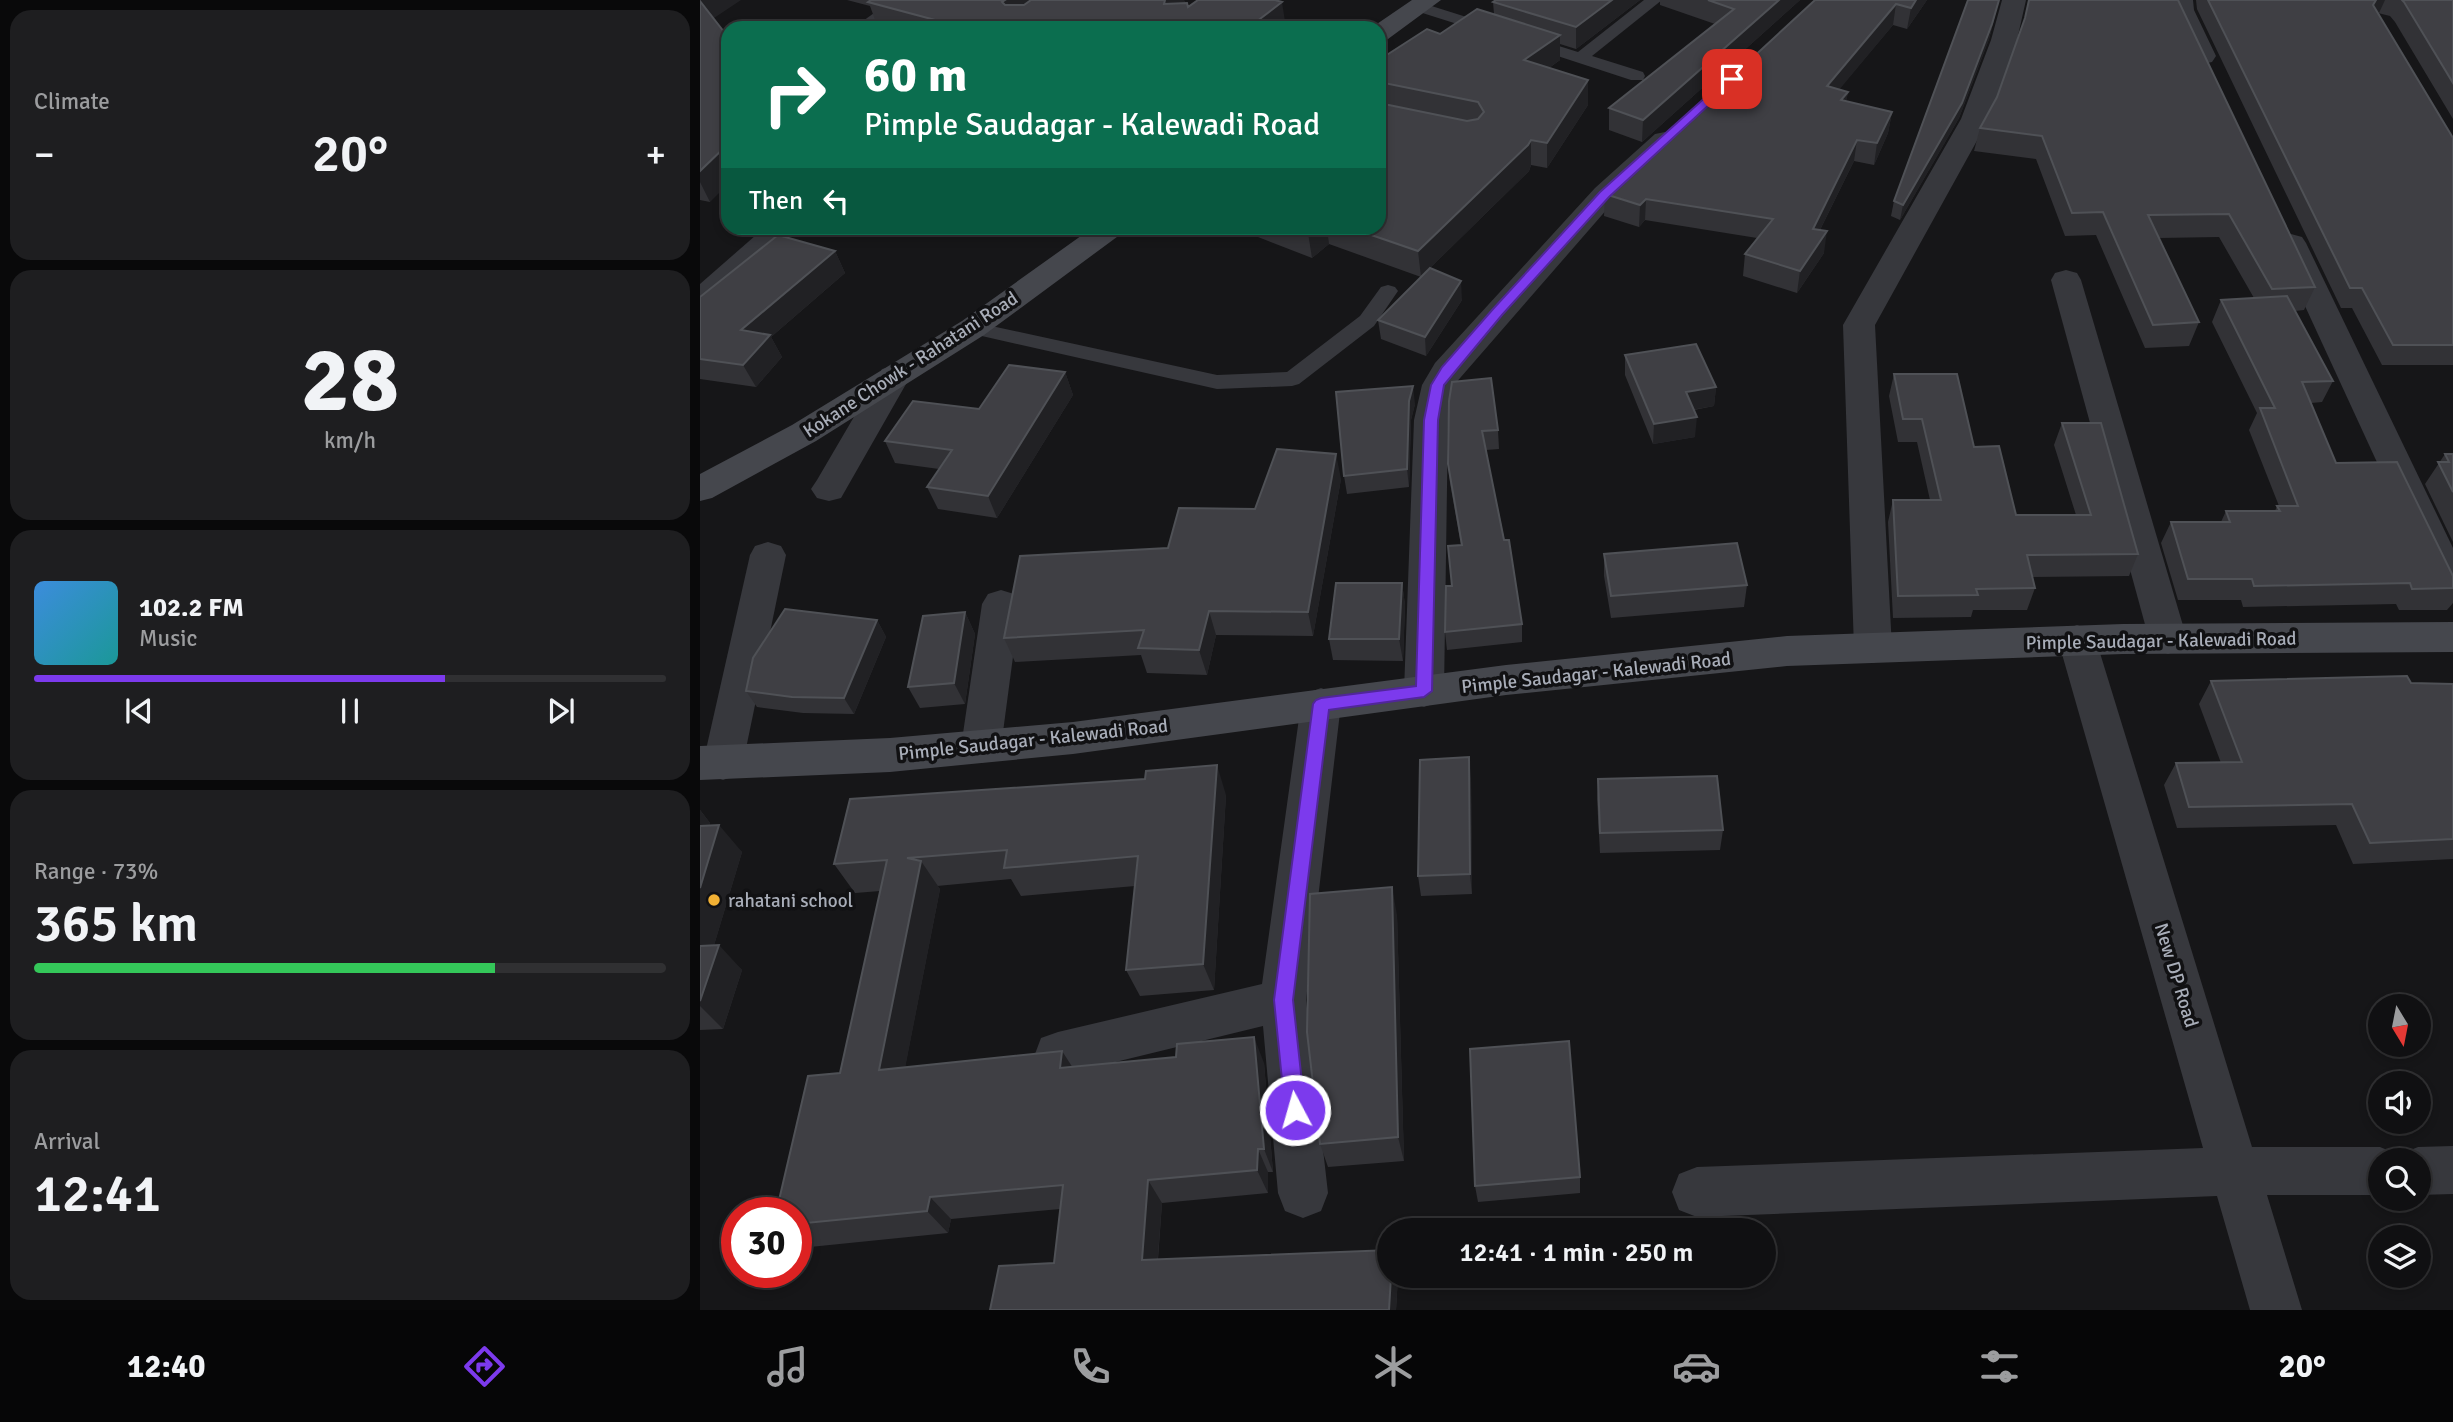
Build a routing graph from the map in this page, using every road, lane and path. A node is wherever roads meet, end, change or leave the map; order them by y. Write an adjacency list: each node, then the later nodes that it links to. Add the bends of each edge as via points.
1 (902, 0): 6 (lane)
2 (1654, 0): 8 (lane)
3 (2014, 0): 28 (street, via 1975,120 1859,325)
4 (2181, 0): 10 (street, via 2181,10)
5 (1424, 4): 7 (main road); 8 (lane)
6 (873, 21)
7 (1386, 29)
8 (1580, 58): 9 (lane)
9 (1637, 75)
10 (2217, 85)
11 (1682, 124): 29 (street, via 1605,194 1438,385 1431,420)
12 (2282, 223): 23 (street)
13 (773, 235): 17 (street)
14 (1101, 235): 18 (main road, Kokane Chowk - Rahatani Road)
15 (2066, 280): 26 (street)
16 (1388, 292): 18 (lane, via 1367,321 1292,379 1217,382)
17 (700, 300)
18 (973, 328): 19 (main road, Kokane Chowk - Rahatani Road)
19 (894, 377): 20 (main road, Kokane Chowk - Rahatani Road); 21 (street)
20 (700, 489)
21 (829, 489)
22 (768, 555): 32 (street)
23 (2453, 586)
24 (1001, 604): 31 (street)
25 (2453, 637): 26 (main road, Pimple Saudagar - Kalewadi Road)
26 (2168, 639): 27 (main road, Pimple Saudagar - Kalewadi Road)
27 (2077, 640): 28 (main road, Pimple Saudagar - Kalewadi Road); 36 (street, New DP Road)
28 (1873, 649): 29 (main road, Pimple Saudagar - Kalewadi Road, via 1774,653)
29 (1424, 691): 30 (main road, Pimple Saudagar - Kalewadi Road)
30 (1321, 704): 31 (main road, Pimple Saudagar - Kalewadi Road); 33 (street)
31 (981, 747): 32 (main road, Pimple Saudagar - Kalewadi Road)
32 (711, 763)
33 (1283, 1000): 34 (street); 40 (street)
34 (1058, 1054)
35 (2453, 1170): 38 (street)
36 (2236, 1171): 37 (street); 39 (street); 41 (street, New DP Road)
37 (2368, 1171)
38 (2431, 1171)
39 (1697, 1192)
40 (1303, 1193)
41 (2276, 1310)

